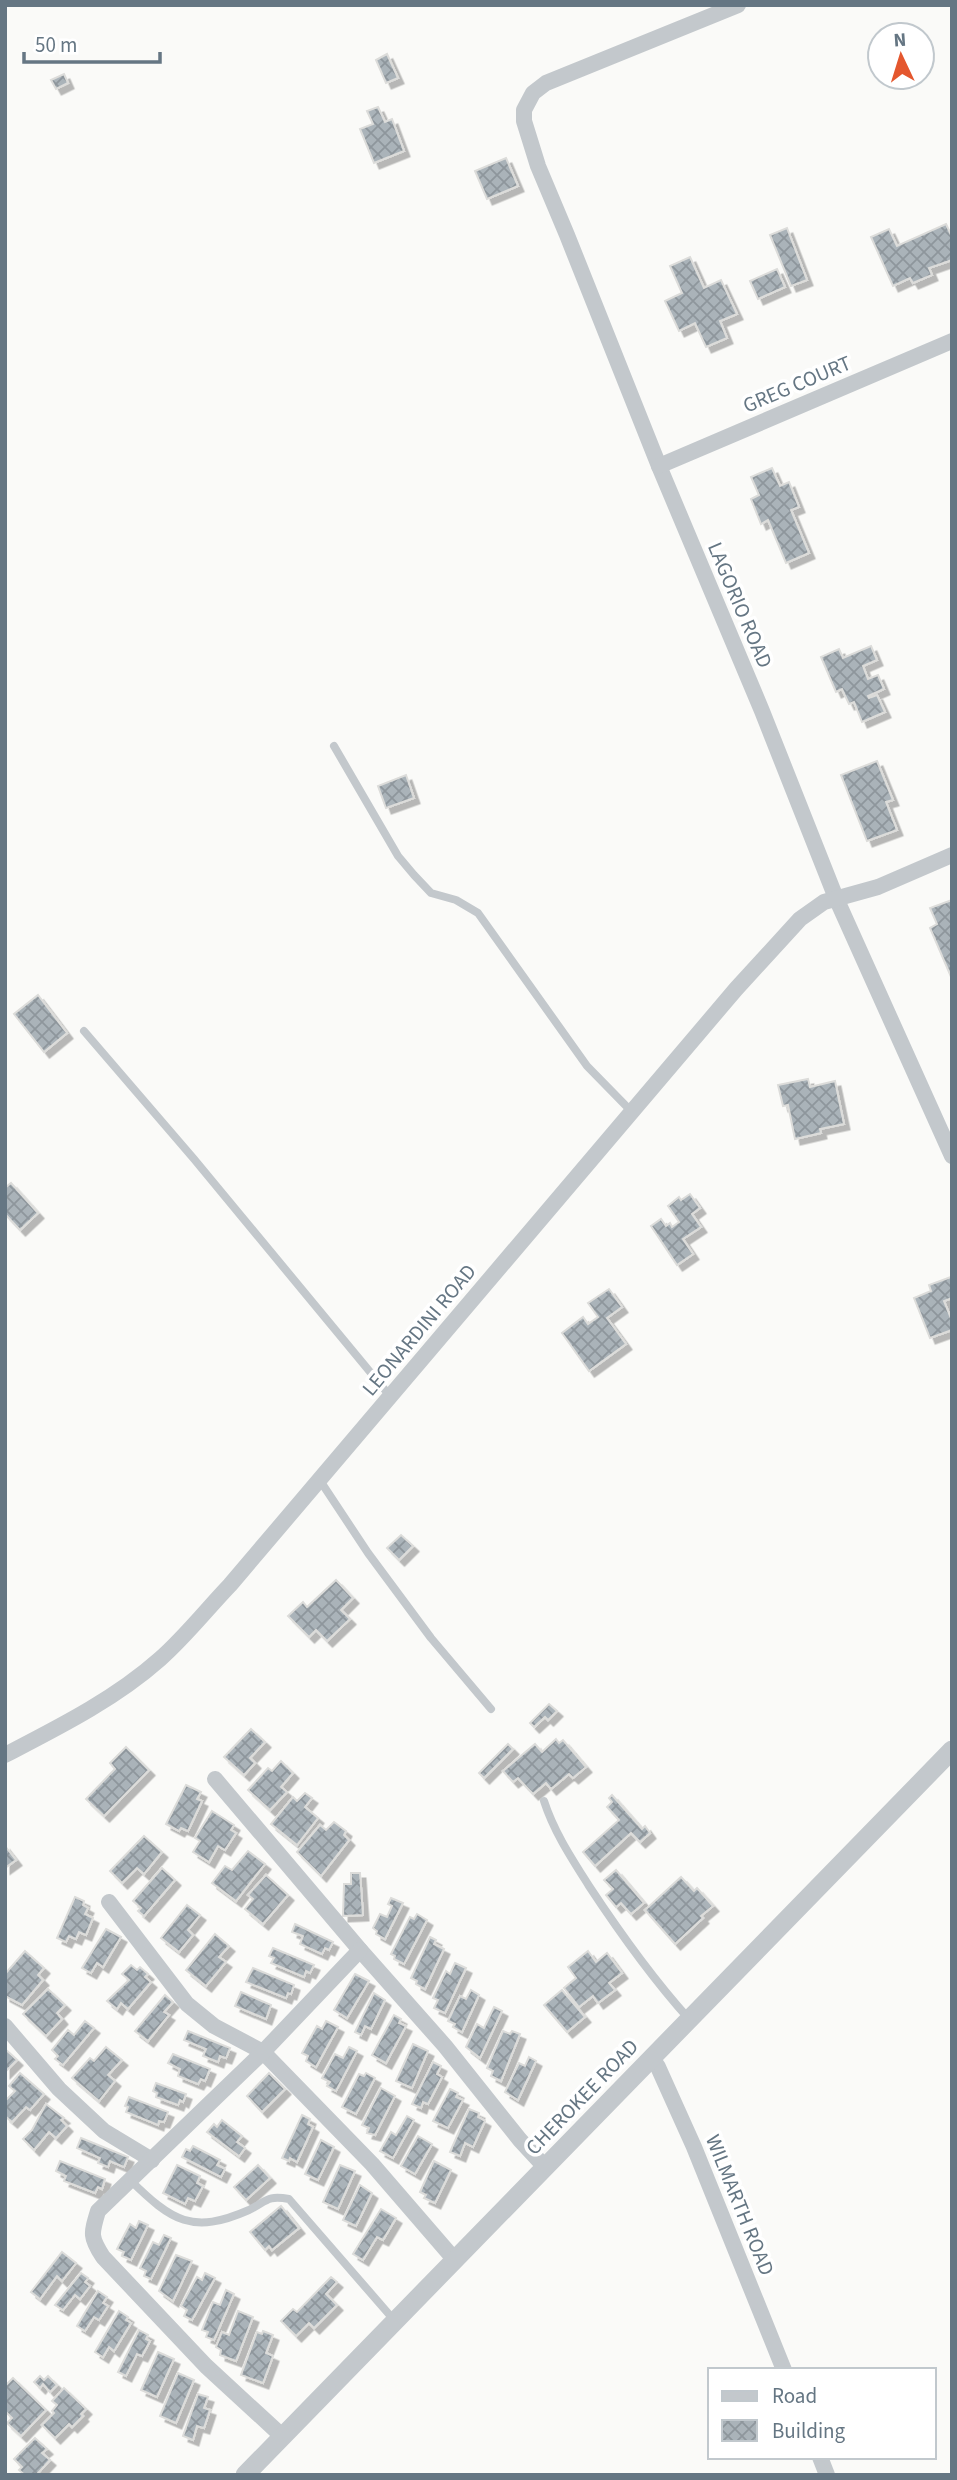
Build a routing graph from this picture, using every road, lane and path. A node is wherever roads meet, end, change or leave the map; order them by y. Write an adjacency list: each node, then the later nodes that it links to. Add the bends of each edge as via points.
1 (738, 5): 3 (street, LAGORIO ROAD, via 546,83 533,93 524,110 538,166)
2 (952, 341): 3 (street, GREG COURT)
3 (659, 466): 6 (street, LAGORIO ROAD)
4 (334, 747): 8 (lane, via 398,856 431,893 478,913 587,1066)
5 (952, 855): 6 (street, LEONARDINI ROAD, via 878,887)
6 (836, 898): 8 (street, LEONARDINI ROAD, via 800,919); 9 (street, LAGORIO ROAD)
7 (83, 1031): 10 (lane)
8 (632, 1112): 10 (street, LEONARDINI ROAD)
9 (952, 1156)
10 (390, 1397): 11 (street, LEONARDINI ROAD)
11 (319, 1479): 12 (lane, via 431,1638); 14 (street, LEONARDINI ROAD, via 160,1659 70,1721)
12 (491, 1709)
13 (952, 1750): 19 (street, CHEROKEE ROAD)
14 (5, 1755)
15 (215, 1779): 18 (street)
16 (544, 1801): 19 (lane, via 552,1825 613,1922)
17 (108, 1902): 21 (street, via 187,2004 214,2026)
18 (360, 1950): 21 (street); 24 (street)
19 (690, 2019): 22 (street, CHEROKEE ROAD)
20 (5, 2026): 23 (street, via 59,2089 104,2131)
21 (263, 2052): 23 (street); 26 (street, via 372,2164)
22 (652, 2058): 24 (street, CHEROKEE ROAD); 28 (street, WILMARTH ROAD, via 694,2147)
23 (152, 2160): 25 (street)
24 (545, 2167): 26 (street, CHEROKEE ROAD)
25 (130, 2180): 27 (lane, via 156,2206 196,2223 221,2221 274,2196 289,2199); 29 (street, via 98,2211 93,2242 206,2365)
26 (454, 2259): 27 (street, CHEROKEE ROAD)
27 (394, 2320): 29 (street, CHEROKEE ROAD)
28 (784, 2368)
29 (282, 2436): 30 (street, CHEROKEE ROAD)
30 (244, 2475)

